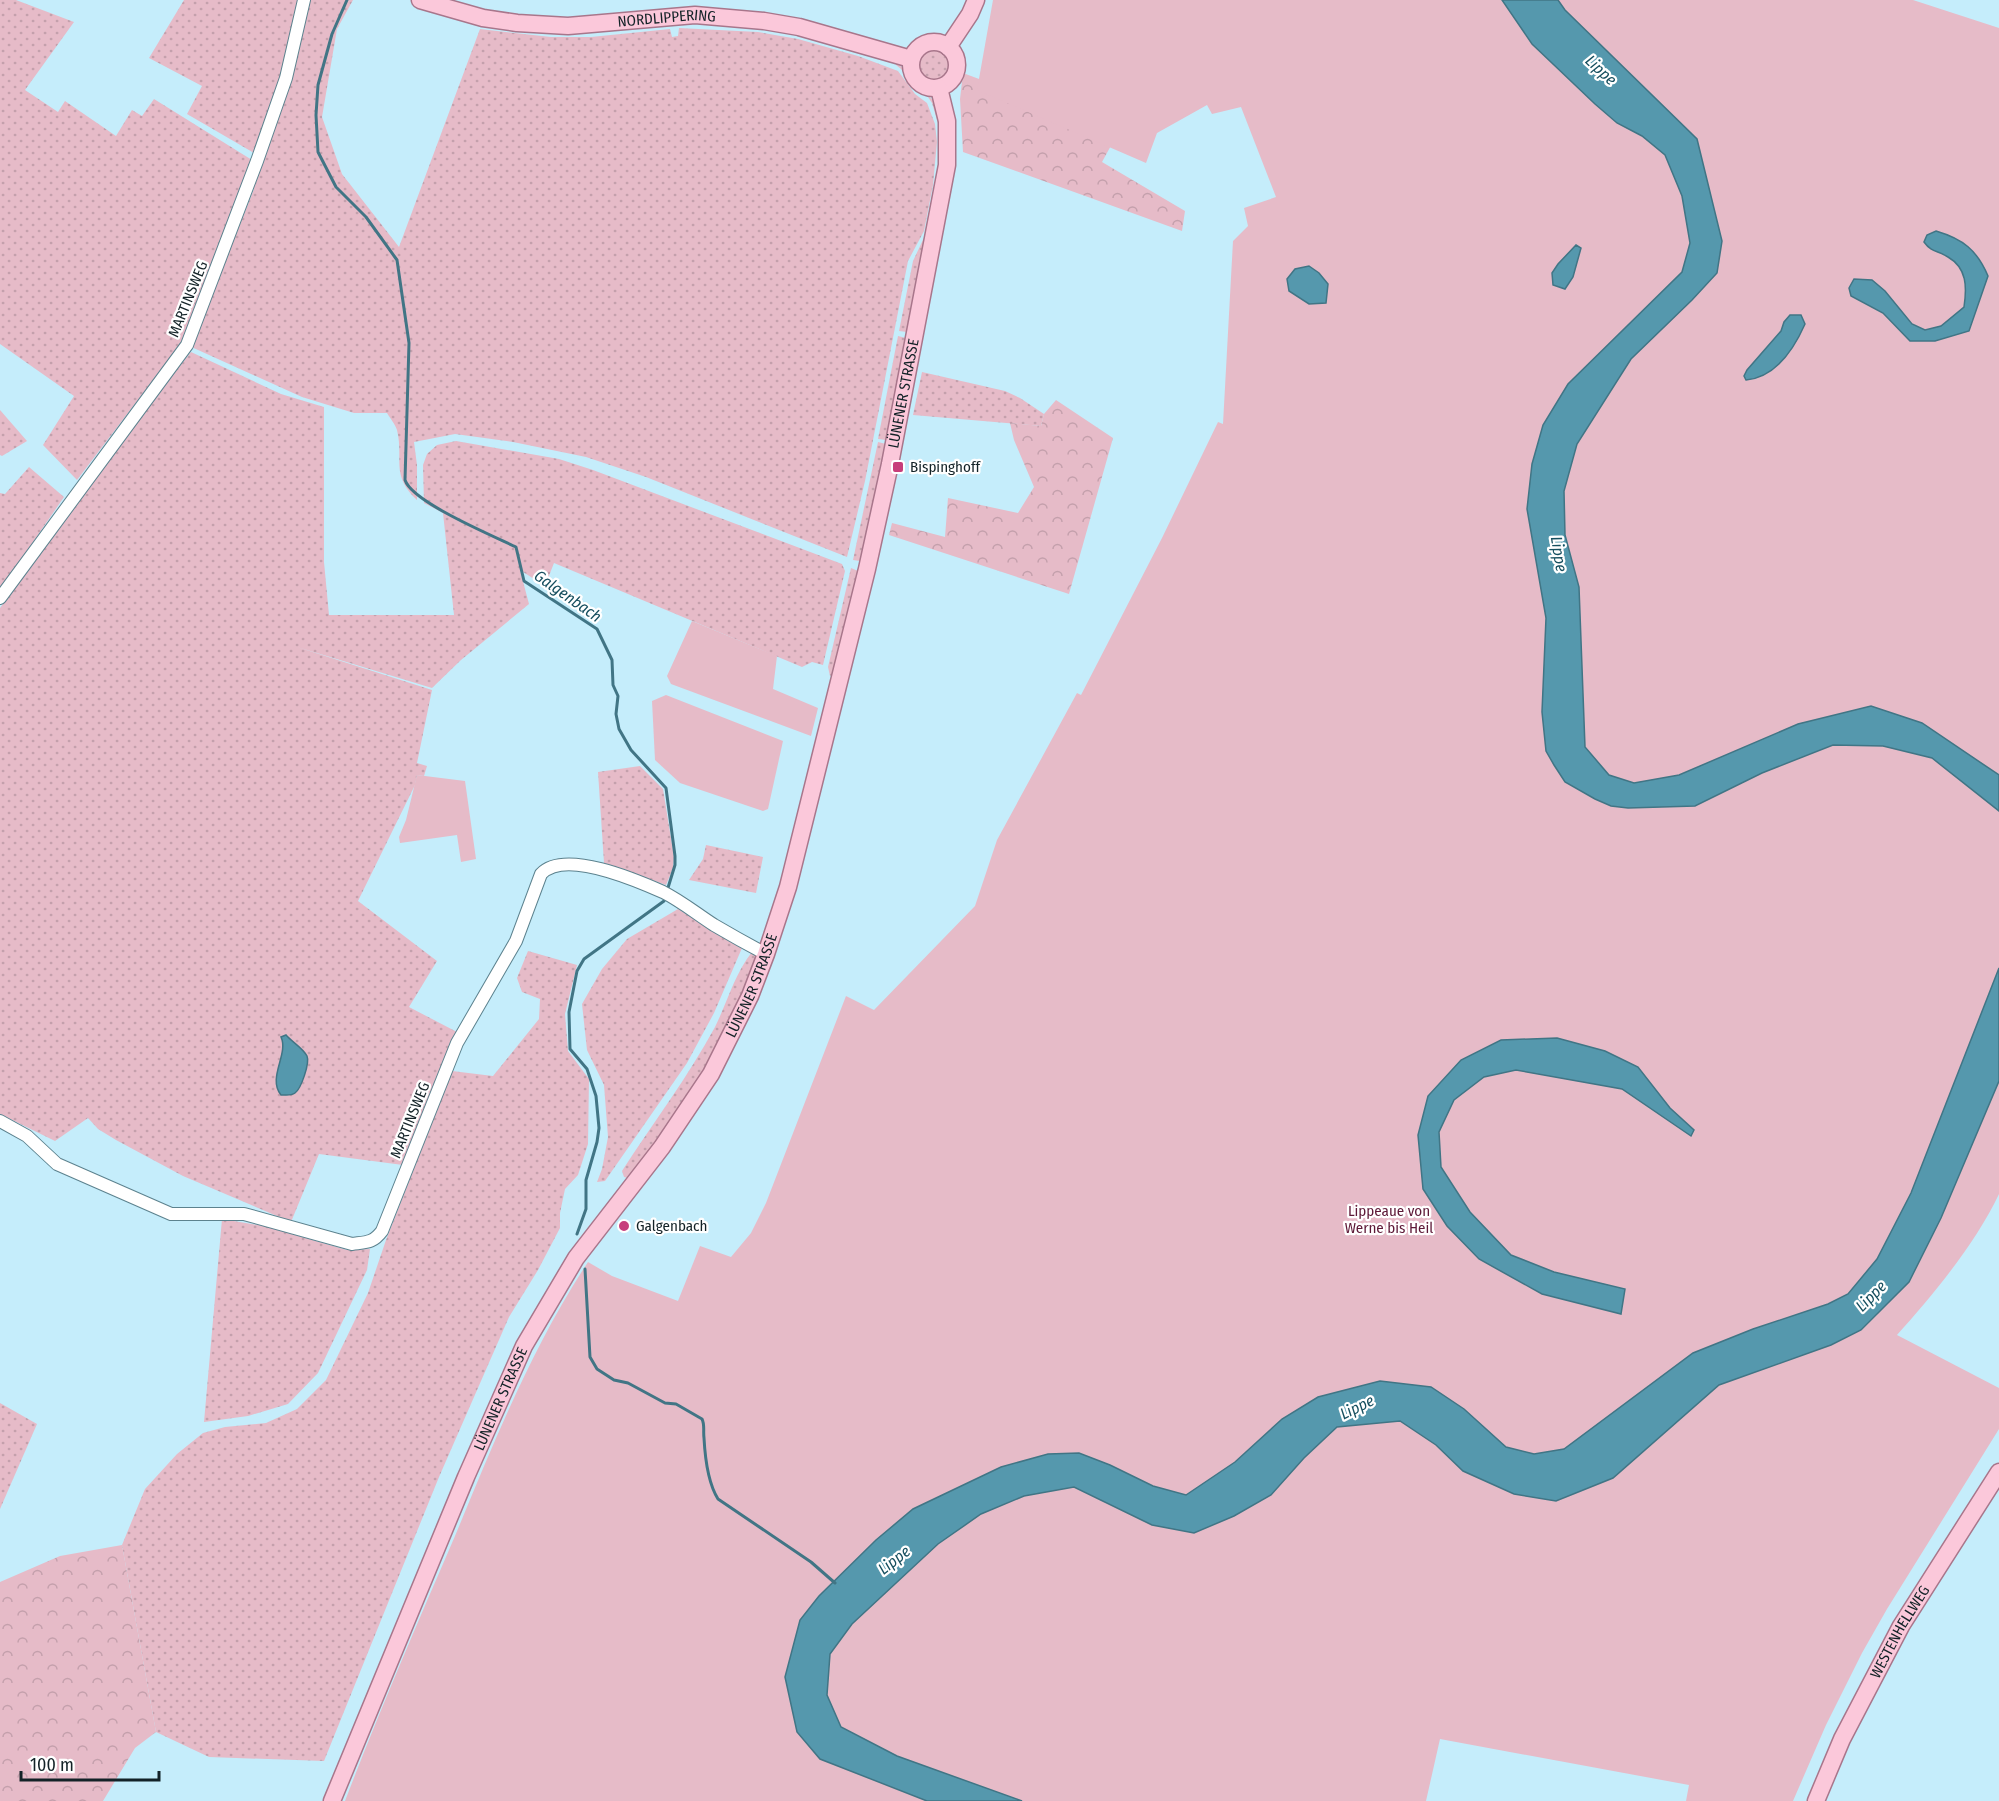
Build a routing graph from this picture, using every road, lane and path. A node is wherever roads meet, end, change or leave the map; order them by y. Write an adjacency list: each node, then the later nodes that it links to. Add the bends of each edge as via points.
1 (304, 0): 7 (street, MARTINSWEG, via 286,78 187,345)
2 (420, 0): 5 (main road, NORDLIPPERING, via 483,18 568,26 695,15 764,21)
3 (976, 0): 4 (main road)
4 (948, 47): 5 (main road, via 930,43 918,48); 6 (main road, via 955,58 956,71)
5 (911, 59): 6 (main road, via 912,73 920,84)
6 (939, 88): 8 (main road, LÜNENER STRASSE, via 946,121 948,165 890,464 796,854)
7 (0, 598)
8 (766, 954): 9 (street, MARTINSWEG, via 662,892 586,865 553,865 541,874 516,941 457,1043 382,1231 370,1241 352,1244 244,1214 171,1214 57,1164 27,1136); 11 (main road, LÜNENER STRASSE, via 711,1074 662,1147 576,1258 524,1346)
9 (0, 1121)
10 (1999, 1472): 12 (main road, WESTENHELLWEG, via 1901,1626)
11 (332, 1801)
12 (1816, 1801)

